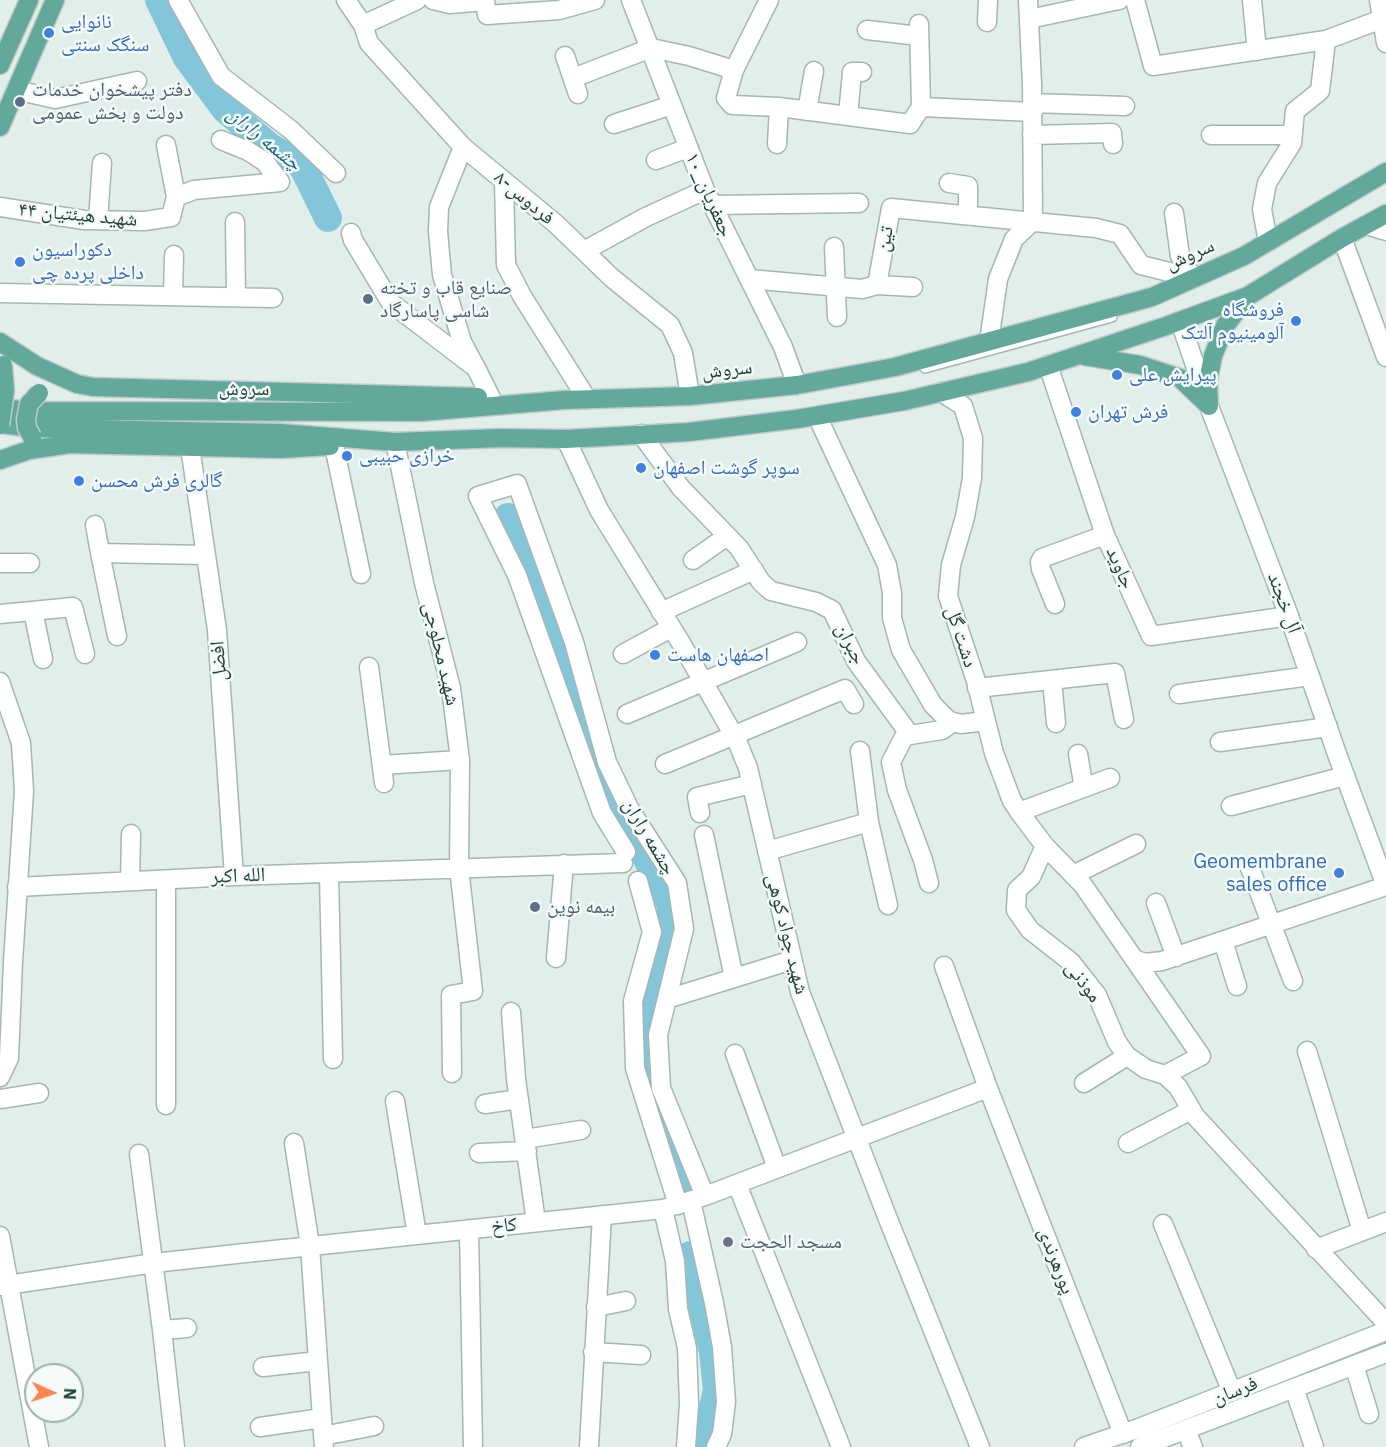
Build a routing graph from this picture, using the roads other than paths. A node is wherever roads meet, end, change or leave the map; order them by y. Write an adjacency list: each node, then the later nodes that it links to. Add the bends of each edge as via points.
1 (28, 0): 27 (main road)
2 (55, 0): 32 (main road)
3 (178, 0): 54 (street, via 221,76 291,130)
4 (346, 0): 20 (street, ۸-فردوس)
5 (417, 0): 20 (street)
6 (433, 0): 7 (street, via 450,4)
7 (485, 0): 8 (street, via 487,15 559,10)
8 (595, 0)
9 (631, 0): 24 (street, ۱۰_جعفریان)
10 (769, 0): 28 (street)
11 (988, 0): 19 (street)
12 (1028, 0): 18 (street)
13 (1119, 0): 18 (street)
14 (1135, 0): 25 (street, via 1153,66)
15 (1252, 0): 25 (street)
16 (1379, 0): 17 (street)
17 (1382, 19): 22 (street); 23 (street)
18 (1029, 20): 37 (street)
19 (987, 22)
20 (363, 25): 49 (street, ۸-فردوس, via 369,43)
21 (867, 30): 35 (street, via 919,30)
22 (1326, 40): 25 (street); 44 (street, via 1320,91 1295,111)
23 (1386, 43)
24 (651, 48): 26 (street, via 575,86); 28 (street); 33 (street, ۱۰_جعفریان)
25 (1257, 51)
26 (565, 56)
27 (0, 65)
28 (734, 70): 36 (street, via 726,99 732,105)
29 (814, 70): 38 (street)
30 (862, 72): 39 (street, via 852,72)
31 (137, 81): 32 (street, via 55,99)
32 (16, 90): 41 (main road)
33 (672, 105): 40 (street); 50 (street, ۱۰_جعفریان)
34 (1125, 106): 37 (street)
35 (921, 107): 37 (street); 39 (street, via 910,124)
36 (779, 108): 38 (street); 46 (street)
37 (1032, 108): 42 (street)
38 (807, 111): 39 (street)
39 (848, 116)
40 (614, 124)
41 (0, 127)
42 (1032, 135): 47 (street, via 1112,133); 65 (street)
43 (1211, 135): 44 (street)
44 (1293, 135): 71 (street, via 1267,183 1263,209)
45 (221, 140): 57 (street, via 248,150 265,162 280,182 194,190)
46 (777, 144)
47 (1113, 144)
48 (166, 145): 57 (street)
49 (463, 147): 55 (street, ۸-فردوس); 96 (street, via 439,207 438,232 442,275 462,342)
50 (688, 148): 51 (street); 58 (street, ۱۰_جعفریان)
51 (656, 160)
52 (102, 163): 64 (street)
53 (1386, 172): 71 (main road, سروش)
54 (336, 173)
55 (504, 182): 73 (street, ۸-فردوس); 102 (street, via 506,265)
56 (949, 183): 62 (street, via 968,186)
57 (176, 197): 64 (street, شهید هیئتیان ۴۴, via 171,217)
58 (708, 198): 59 (street); 73 (street, via 646,217); 76 (street, ۱۰_جعفریان)
59 (859, 203)
60 (0, 207): 64 (street, شهید هیئتیان ۴۴)
61 (1174, 213): 75 (street, via 1180,256)
62 (968, 214): 65 (street, تین); 77 (street, تین, via 891,208)
63 (1386, 214): 67 (main road)
64 (98, 220)
65 (1033, 221): 75 (street, تین, via 1120,234 1141,265); 91 (street, via 1014,239 998,279)
66 (235, 222): 83 (street)
67 (1366, 225): 68 (street); 70 (main road)
68 (1386, 231)
69 (351, 232): 96 (street, via 391,303)
70 (1342, 238): 84 (main road); 93 (street)
71 (1268, 242): 75 (main road, سروش)
72 (834, 247): 78 (street)
73 (584, 251): 100 (street, ۸-فردوس, via 670,325 683,353)
74 (174, 255): 82 (street)
75 (1193, 278): 80 (main road, سروش)
76 (749, 279): 78 (street); 98 (street, ۱۰_جعفریان)
77 (877, 285): 78 (street, via 862,289); 79 (street)
78 (836, 286): 87 (street)
79 (913, 287)
80 (1167, 290): 86 (main road, سروش); 88 (main road)
81 (0, 293): 82 (street)
82 (173, 296): 83 (street)
83 (236, 297): 85 (street)
84 (1248, 297): 88 (main road); 103 (main road, via 1225,327 1213,356)
85 (273, 298)
86 (1147, 298): 91 (main road, سروش); 102 (lane, via 1138,308 988,352 898,375 801,393 692,404 590,408)
87 (837, 317)
88 (1180, 321): 89 (main road); 103 (street, آل خجند)
89 (1159, 328): 92 (main road); 109 (lane, via 1144,325 1028,364 816,410 587,430)
90 (0, 342): 97 (main road, via 37,366)
91 (989, 342): 98 (main road, سروش, via 895,367)
92 (1079, 355): 95 (main road); 103 (main road, via 1140,364 1180,378)
93 (1386, 357)
94 (2, 360): 106 (main road, bridge, via 5,391)
95 (1048, 365): 99 (main road); 117 (street, جاوید)
96 (476, 368): 101 (street)
97 (76, 384): 101 (main road); 107 (main road, bridge, via 39,393 29,404 27,428)
98 (797, 385): 100 (main road, سروش)
99 (941, 392): 105 (main road); 142 (street, دشت گل, via 963,406 973,438 972,478 951,565 948,596)
100 (690, 396): 102 (main road, سروش)
101 (491, 398): 102 (main road)
102 (575, 400): 107 (main road, سروش, via 421,412)
103 (1209, 406): 130 (street, آل خجند)
104 (0, 408): 107 (main road)
105 (817, 416): 108 (main road); 148 (street, via 887,564 892,618 901,650 933,705)
106 (0, 424): 107 (main road)
107 (32, 425): 110 (main road, via 280,433); 111 (main road)
108 (641, 434): 109 (main road); 118 (street, جبران, via 681,488)
109 (572, 438): 110 (main road); 128 (street, شهید جواد کوهی, via 599,510)
110 (395, 442): 112 (main road); 156 (street, شهید محلوجی, via 424,583 451,688)
111 (51, 446): 113 (main road); 114 (main road)
112 (334, 446): 113 (main road); 125 (street)
113 (190, 447): 120 (street, افضل)
114 (0, 459)
115 (517, 484): 173 (street, الله اکبر, via 478,496 517,575 602,813 625,858); 198 (street, چشمه راران, via 574,642 608,762 629,808 677,883 684,929)
116 (95, 525): 119 (street)
117 (1105, 535): 126 (street, via 1042,558 1041,569); 130 (street, جاوید, via 1151,636)
118 (727, 536): 121 (street); 124 (street, جبران)
119 (100, 553): 120 (street); 132 (street)
120 (206, 555): 178 (street, افضل, via 217,630)
121 (693, 560)
122 (0, 563): 123 (street)
123 (30, 563)
124 (754, 570): 128 (street); 151 (street, جبران, via 771,591 832,610 856,661)
125 (361, 574)
126 (1055, 604)
127 (33, 611): 129 (street); 134 (street, via 73,607); 136 (street)
128 (661, 612): 131 (street, شهید جواد کوهی)
129 (0, 614)
130 (1289, 616): 138 (street, آل خجند)
131 (671, 628): 135 (street); 140 (street, شهید جواد کوهی)
132 (117, 636)
133 (796, 642): 140 (street)
134 (85, 654)
135 (623, 654)
136 (43, 659)
137 (369, 667): 158 (street)
138 (1310, 676): 143 (street); 150 (street, آل خجند)
139 (1052, 680): 142 (street); 146 (street, via 1115,673); 149 (street)
140 (703, 681): 145 (street); 152 (street, شهید جواد کوهی)
141 (0, 682): 184 (street, via 21,743 24,791)
142 (977, 688): 147 (street, دشت گل)
143 (1179, 694)
144 (854, 704): 152 (street, via 845,689)
145 (627, 714)
146 (1124, 719)
147 (985, 721): 148 (street); 165 (street, دشت گل)
148 (953, 722): 151 (street, via 942,730)
149 (1056, 723)
150 (1328, 727): 153 (street); 159 (street, آل خجند)
151 (910, 735): 182 (street, via 904,737 891,762)
152 (734, 736): 157 (street); 162 (street, شهید جواد کوهی)
153 (1220, 742)
154 (860, 751): 167 (street)
155 (1078, 754): 163 (street)
156 (460, 760): 158 (street); 174 (street, شهید محلوجی)
157 (665, 764)
158 (382, 765): 161 (street)
159 (1345, 776): 164 (street); 183 (street, آل خجند)
160 (1110, 778): 163 (street)
161 (384, 783)
162 (752, 784): 166 (street, via 697,797); 172 (street, شهید جواد کوهی)
163 (1084, 788): 165 (street)
164 (1231, 806)
165 (1019, 812): 171 (street, دشت گل)
166 (700, 813)
167 (869, 822): 172 (street); 186 (street)
168 (131, 834): 181 (street)
169 (704, 835): 195 (street)
170 (1136, 844): 177 (street)
171 (1045, 846): 177 (street, دشت گل); 202 (street, موذنی, via 1031,877 1017,890 1016,910 1030,930 1071,962 1097,995)
172 (767, 851): 193 (street, شهید جواد کوهی)
173 (564, 864): 174 (street, الله اکبر); 191 (street)
174 (459, 868): 176 (street, الله اکبر); 204 (street, شهید محلوجی, via 473,992 451,995)
175 (1250, 868): 187 (street)
176 (329, 873): 178 (street, الله اکبر); 203 (street)
177 (1073, 874): 192 (street, دشت گل)
178 (234, 876): 179 (street, الله اکبر)
179 (166, 880): 181 (street, الله اکبر); 214 (street)
180 (638, 881): 225 (street, via 652,932 633,1001 635,1068)
181 (130, 882): 184 (street, الله اکبر)
182 (929, 883)
183 (1386, 886): 187 (street)
184 (18, 887): 188 (street)
185 (1156, 903): 190 (street)
186 (888, 905)
187 (1270, 925): 189 (street); 196 (street)
188 (7, 937): 206 (street, via 9,1059)
189 (1223, 941): 190 (street); 197 (street)
190 (1176, 957): 192 (street, via 1145,963)
191 (556, 958)
192 (1134, 959): 205 (street, دشت گل, via 1201,1056)
193 (792, 960): 195 (street); 217 (street, شهید جواد کوهی, via 800,992)
194 (944, 966): 208 (street, پورهرندی)
195 (734, 978): 198 (street)
196 (1293, 981)
197 (1237, 986)
198 (667, 999): 225 (street, چشمه راران, via 658,1035 661,1088)
199 (511, 1012): 211 (street)
200 (1307, 1051): 231 (street)
201 (735, 1054): 223 (street)
202 (1127, 1056): 205 (street, موذنی); 207 (street)
203 (333, 1059)
204 (452, 1073)
205 (1165, 1076): 215 (street, موذنی, via 1178,1087)
206 (0, 1077)
207 (1084, 1083)
208 (988, 1088): 217 (street, کاخ); 256 (street, پورهرندی)
209 (39, 1093): 210 (street)
210 (0, 1099)
211 (519, 1099): 213 (street); 220 (street)
212 (395, 1101): 232 (street)
213 (485, 1104)
214 (166, 1105)
215 (1191, 1110): 219 (street); 235 (street, موذنی)
216 (581, 1130): 220 (street)
217 (857, 1138): 223 (street, کاخ); 266 (street, شهید جواد کوهی)
218 (294, 1143): 234 (street)
219 (1128, 1143)
220 (526, 1145): 221 (street); 227 (street)
221 (479, 1153)
222 (139, 1154): 236 (street)
223 (777, 1168): 224 (street, کاخ)
224 (737, 1184): 225 (street, کاخ); 265 (street)
225 (684, 1203): 226 (street, کاخ); 263 (street, via 675,1261 678,1309 687,1348); 264 (street, via 712,1294 722,1347 726,1402 722,1434)
226 (602, 1215): 227 (street, کاخ); 239 (street)
227 (536, 1222): 230 (street, کاخ)
228 (1386, 1222): 231 (street)
229 (1163, 1224): 251 (street)
230 (470, 1229): 232 (street, کاخ); 261 (street)
231 (1362, 1232): 235 (street)
232 (417, 1235): 234 (street, کاخ)
233 (0, 1236): 237 (street)
234 (310, 1246): 236 (street, کاخ); 247 (street)
235 (1316, 1249): 240 (street, موذنی)
236 (154, 1263): 237 (street, کاخ); 242 (street)
237 (4, 1285): 259 (street)
238 (626, 1301): 239 (street)
239 (596, 1307): 244 (street)
240 (1386, 1323)
241 (187, 1328): 242 (street)
242 (162, 1330): 260 (street)
243 (1386, 1331): 251 (street, فرسان)
244 (593, 1352): 246 (street); 262 (street)
245 (1386, 1353): 248 (street, فرسان)
246 (641, 1355)
247 (318, 1361): 249 (street); 253 (street)
248 (1354, 1365): 250 (street, فرسان); 252 (street)
249 (263, 1366)
250 (1294, 1388): 257 (street, فرسان); 269 (street)
251 (1232, 1392): 256 (street, فرسان)
252 (1370, 1414)
253 (322, 1418): 255 (street); 258 (street)
254 (374, 1426): 258 (street)
255 (260, 1427)
256 (1123, 1434): 267 (street, فرسان)
257 (1189, 1439): 268 (street, فرسان)
258 (324, 1442)
259 (39, 1447)
260 (175, 1447)
261 (473, 1447)
262 (589, 1447)
263 (686, 1447)
264 (716, 1447)
265 (841, 1447)
266 (980, 1447)
267 (1084, 1447)
268 (1140, 1447)
269 (1314, 1447)

